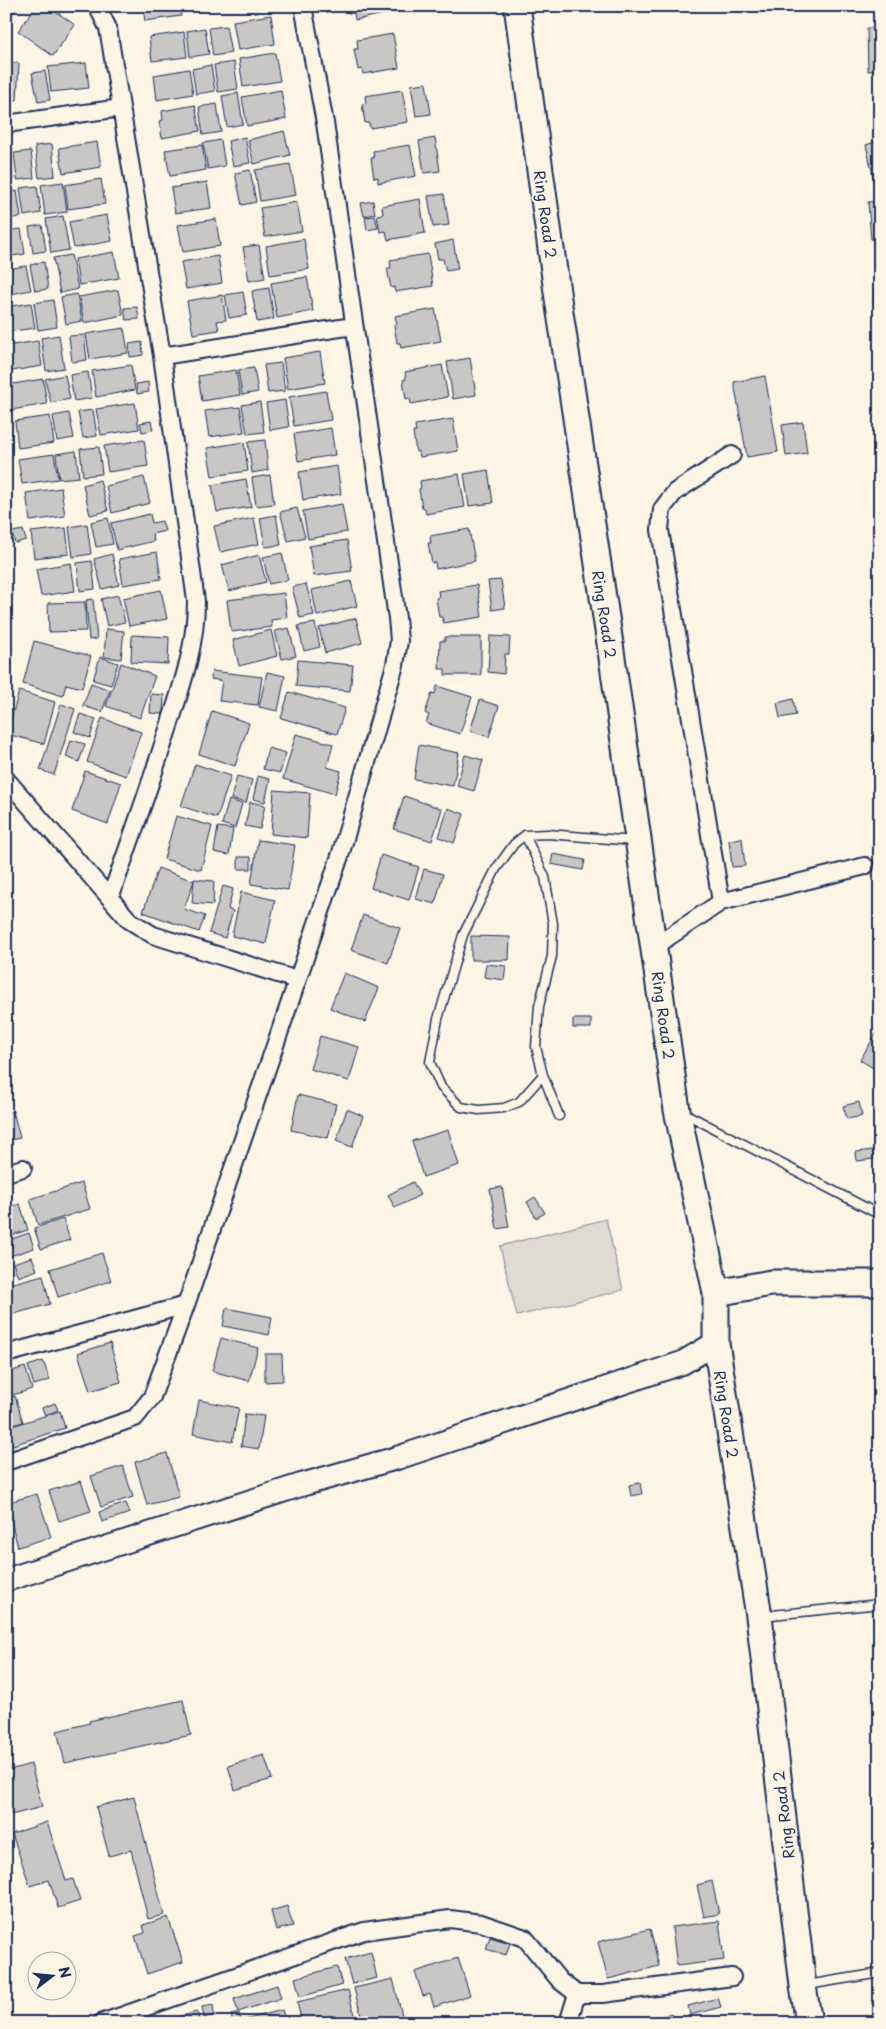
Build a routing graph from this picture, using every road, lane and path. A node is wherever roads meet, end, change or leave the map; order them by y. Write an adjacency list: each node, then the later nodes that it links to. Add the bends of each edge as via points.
1 (97, 6): 4 (street, via 108,28)
2 (303, 6): 6 (street, via 325,123)
3 (517, 6): 11 (main road, Ring Road 2)
4 (121, 108): 5 (street); 7 (street)
5 (6, 124)
6 (353, 326): 7 (street); 16 (street, via 399,641 340,856)
7 (162, 356): 13 (street, via 196,600 196,624 191,655 154,776)
8 (732, 455): 14 (street, via 675,492 662,509 660,530)
9 (6, 779): 13 (street)
10 (525, 835): 11 (lane); 17 (lane, via 545,877 553,924 552,956 539,1006 536,1047); 17 (lane, via 496,868 463,935 438,1019 430,1062 441,1088 461,1107 479,1110 504,1108 519,1102)
11 (638, 842): 15 (main road, Ring Road 2)
12 (865, 866): 14 (street)
13 (110, 898): 16 (street, via 129,920 153,935)
14 (720, 902): 15 (street)
15 (655, 946): 18 (main road, Ring Road 2)
16 (297, 980): 25 (street)
17 (543, 1075): 19 (lane)
18 (677, 1110): 22 (lane); 24 (main road, Ring Road 2)
19 (559, 1116)
20 (22, 1168): 21 (street)
21 (6, 1173)
22 (880, 1215)
23 (880, 1283): 24 (main road, via 771,1283)
24 (716, 1293): 26 (main road, Ring Road 2)
25 (186, 1305): 27 (street); 28 (street, via 152,1397 135,1418)
26 (716, 1343): 29 (street, via 682,1363 397,1458 301,1485); 31 (main road, Ring Road 2)
27 (6, 1354)
28 (6, 1462)
29 (6, 1580)
30 (880, 1604): 31 (lane)
31 (759, 1616): 34 (main road, Ring Road 2)
32 (880, 1973): 34 (lane)
33 (732, 1977): 35 (street, via 603,1994)
34 (802, 1986): 38 (main road, Ring Road 2)
35 (577, 1994): 36 (street, via 560,1981 525,1938 481,1922 450,1919 364,1931); 37 (street)
36 (101, 2023)
37 (568, 2023)
38 (809, 2023)

